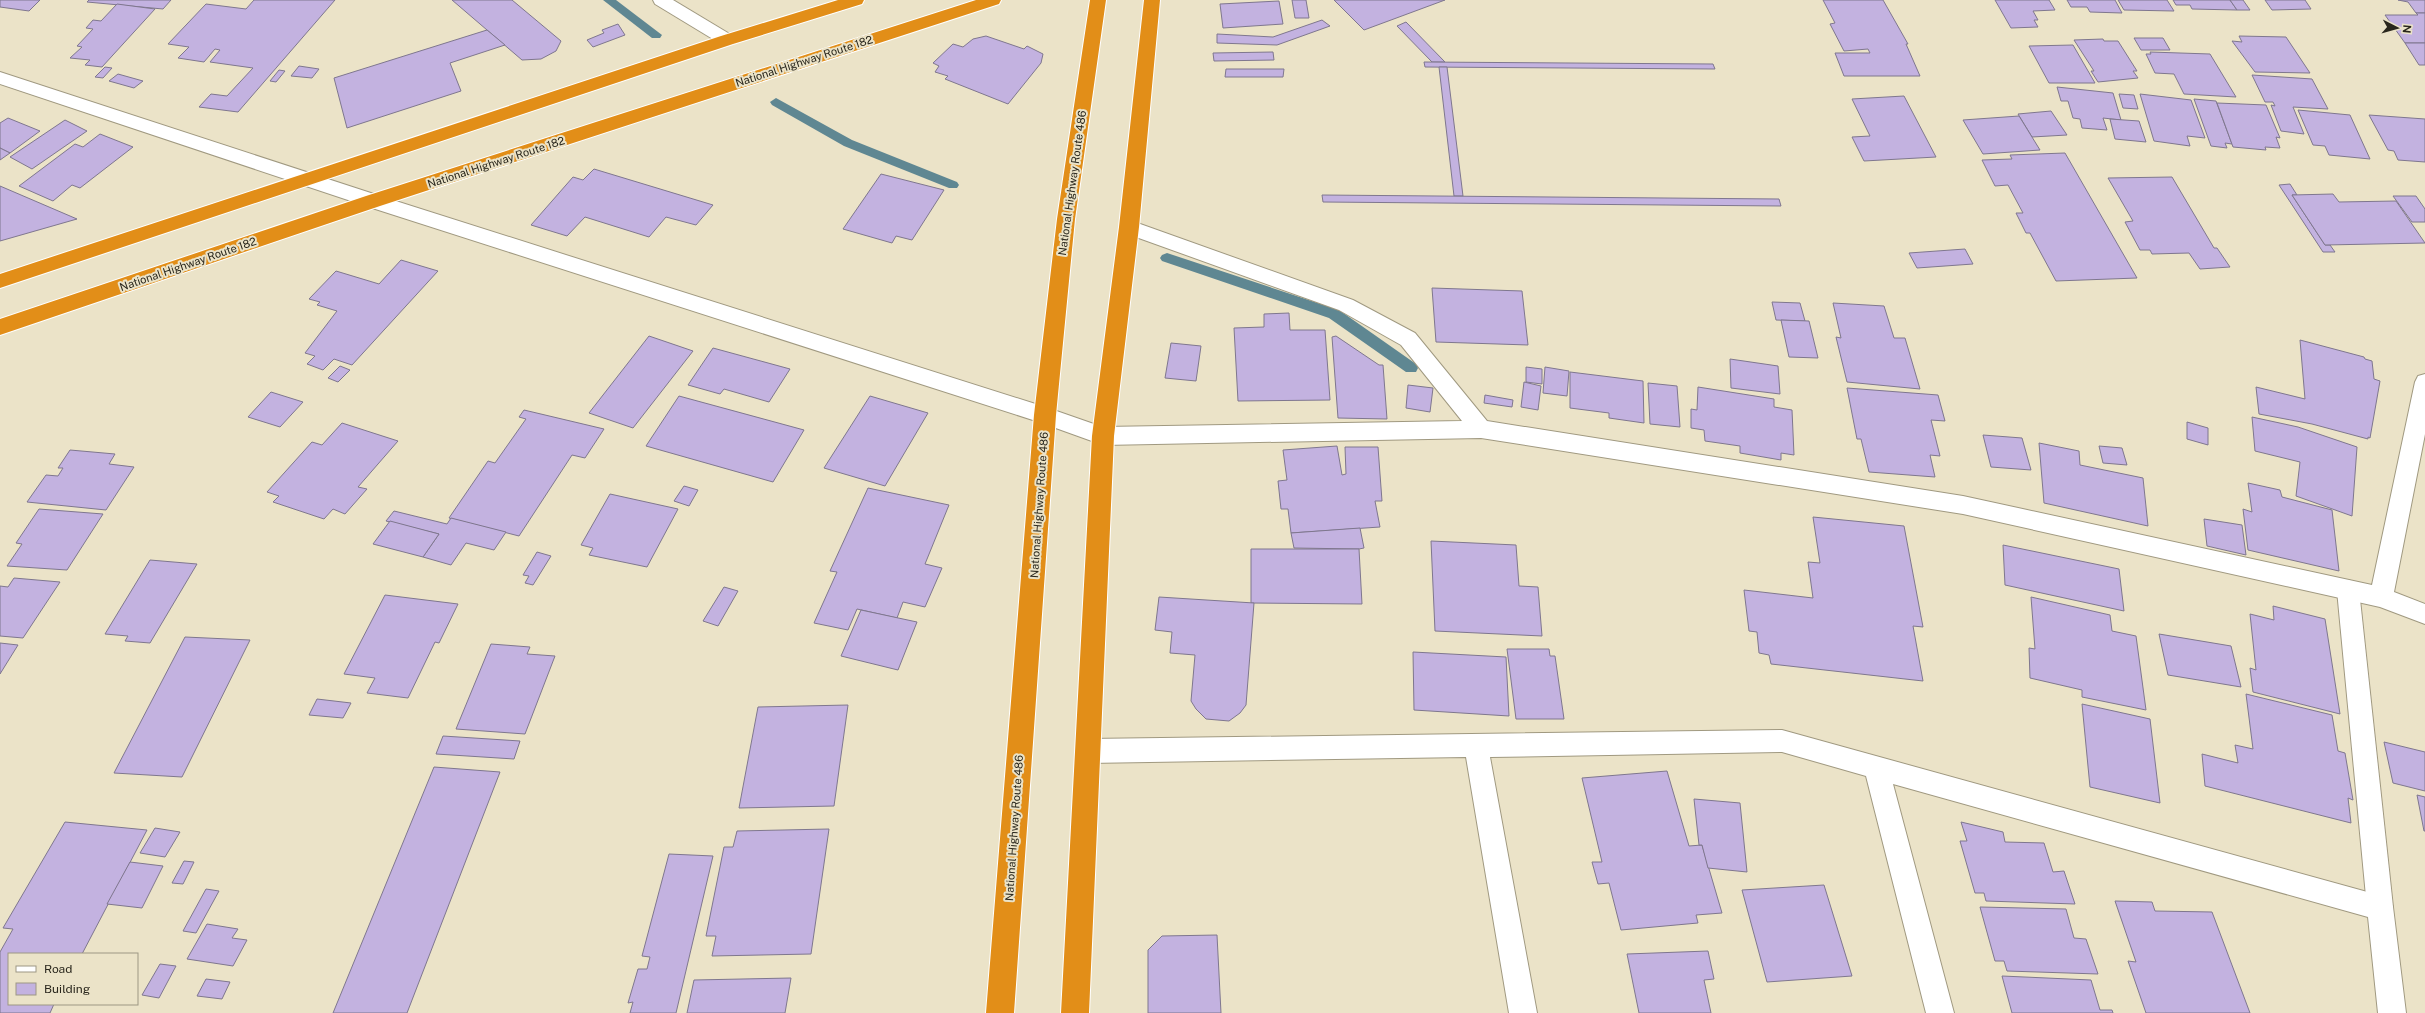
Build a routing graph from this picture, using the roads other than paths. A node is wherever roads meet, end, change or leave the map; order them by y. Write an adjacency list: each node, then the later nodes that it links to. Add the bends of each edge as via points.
1 (661, 0): 6 (street)
2 (856, 0): 6 (highway)
3 (993, 0): 9 (highway, National Highway Route 182)
4 (1098, 0): 14 (highway, National Highway Route 486, via 1066,220)
5 (1152, 0): 10 (highway)
6 (727, 40): 8 (highway)
7 (0, 78): 8 (street)
8 (308, 179): 9 (street); 11 (highway)
9 (373, 202): 12 (highway, National Highway Route 182); 14 (street)
10 (1129, 227): 15 (street, via 1346,305 1408,339); 16 (highway)
11 (0, 281)
12 (0, 327)
13 (2425, 382): 18 (street)
14 (1045, 415): 16 (street); 24 (highway, National Highway Route 486)
15 (1481, 429): 16 (street); 17 (street, via 1963,505)
16 (1103, 436): 21 (highway)
17 (2348, 590): 18 (street); 23 (street)
18 (2381, 597): 19 (street)
19 (2425, 614)
20 (1476, 745): 21 (street); 22 (street, via 1782,741); 26 (street)
21 (1088, 751): 25 (highway)
22 (1876, 767): 23 (street); 27 (street)
23 (2380, 907): 28 (street)
24 (1000, 1013)
25 (1075, 1013)
26 (1522, 1013)
27 (1940, 1013)
28 (2392, 1013)

